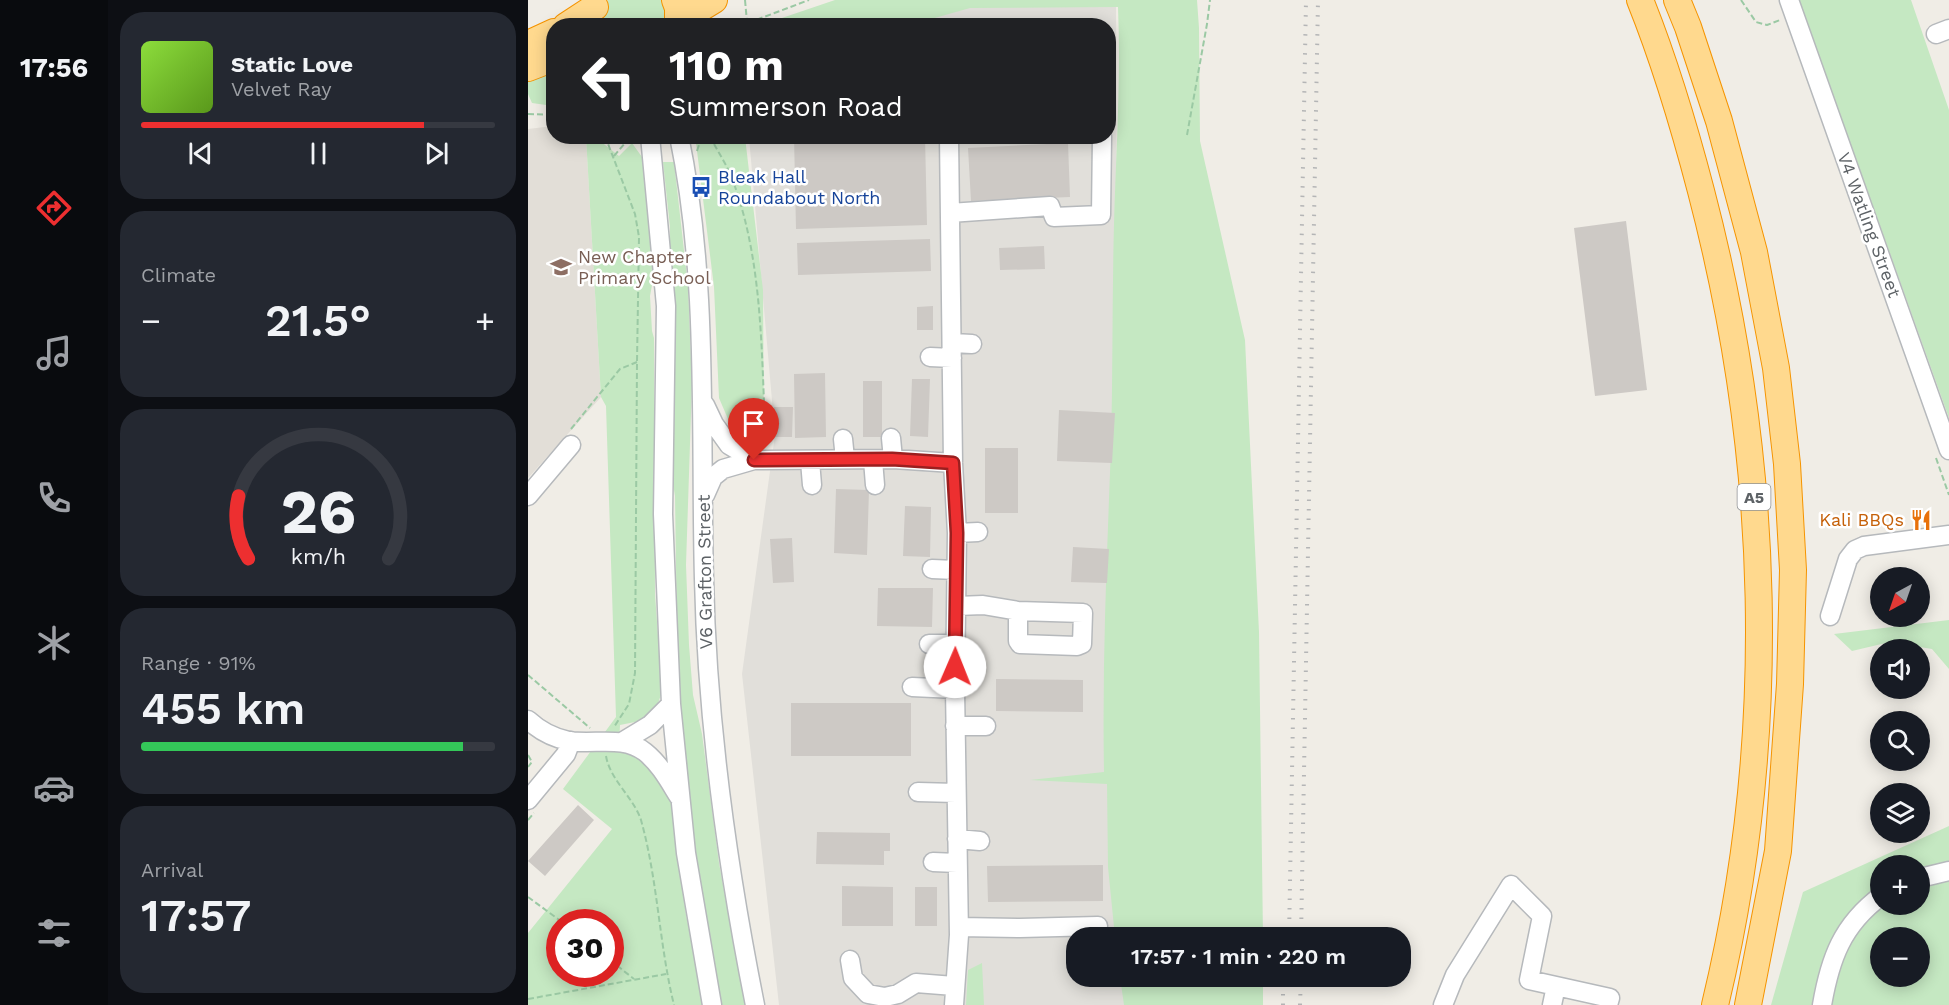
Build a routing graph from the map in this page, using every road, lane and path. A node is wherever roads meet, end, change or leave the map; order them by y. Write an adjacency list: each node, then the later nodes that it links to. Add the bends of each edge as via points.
1 (675, 0): 12 (highway)
2 (714, 0): 13 (highway)
3 (745, 0): 14 (path)
4 (809, 0): 15 (path)
5 (1210, 0): 23 (path)
6 (1640, 0): 102 (highway, A5, via 1684,129 1719,260 1738,358 1752,464 1759,585 1758,702 1751,798 1728,952)
7 (1677, 0): 103 (highway, A5, via 1719,121 1754,252 1776,368 1787,464 1793,570 1790,695 1778,851)
8 (1741, 0): 16 (path, via 1756,22 1767,25)
9 (1789, 0): 41 (street, V4 Watling Street)
10 (596, 11): 11 (highway)
11 (582, 18)
12 (678, 18)
13 (690, 18)
14 (747, 18)
15 (760, 18)
16 (1780, 20)
17 (546, 36): 18 (highway)
18 (528, 44)
19 (546, 61): 20 (highway)
20 (528, 68)
21 (528, 114): 22 (path)
22 (546, 114)
23 (1187, 135)
24 (609, 144): 31 (path)
25 (624, 144): 31 (path)
26 (651, 144): 65 (street, via 666,306 663,514)
27 (681, 144): 37 (street, V6 Grafton Street, via 688,177 699,307)
28 (714, 144): 44 (path, via 733,179 743,210 756,275)
29 (949, 144): 32 (street)
30 (1102, 144): 32 (street, via 1101,215 1054,217 1050,206)
31 (614, 156): 36 (path, via 639,237)
32 (950, 213): 34 (street)
33 (972, 344): 34 (street)
34 (952, 351): 35 (street); 47 (street)
35 (930, 357)
36 (637, 362): 39 (path, via 620,369); 70 (path, via 635,673 629,704)
37 (702, 399): 44 (street, via 729,445); 51 (street, V6 Grafton Street)
38 (891, 438): 43 (street)
39 (570, 439): 50 (street)
40 (843, 439): 42 (street)
41 (1949, 450)
42 (845, 459): 45 (street); 46 (street)
43 (892, 459): 45 (street); 47 (street)
44 (760, 460): 46 (street); 51 (street, via 723,469 712,477)
45 (873, 460): 48 (street)
46 (810, 461): 49 (street)
47 (953, 463): 53 (street)
48 (875, 484)
49 (813, 485)
50 (528, 496)
51 (703, 499): 97 (street, V6 Grafton Street, via 706,643 713,728 726,836)
52 (978, 532): 53 (street)
53 (957, 533): 56 (street)
54 (1949, 535): 59 (street, via 1855,550 1848,559)
55 (932, 569): 56 (street)
56 (956, 570): 57 (street)
57 (957, 606): 58 (street, via 983,605); 61 (street)
58 (1018, 611)
59 (1830, 616)
60 (929, 644): 61 (street)
61 (956, 644): 64 (street)
62 (528, 675): 70 (path, via 590,728)
63 (912, 687): 64 (street)
64 (955, 689): 67 (street)
65 (671, 704): 70 (street, via 650,725); 76 (street)
66 (528, 720): 69 (street, via 553,736)
67 (955, 726): 68 (street); 74 (street)
68 (986, 726)
69 (571, 741): 70 (street); 75 (street, via 566,754)
70 (613, 742): 76 (street, via 640,749 653,760); 90 (path, via 606,760 640,817)
71 (528, 754): 72 (path, via 532,762)
72 (528, 767)
73 (918, 792): 74 (street)
74 (956, 793): 77 (street)
75 (528, 800)
76 (680, 800): 96 (street)
77 (957, 839): 78 (street); 80 (street)
78 (980, 841)
79 (933, 862): 80 (street)
80 (957, 863): 87 (street)
81 (1949, 871): 82 (street)
82 (1930, 876)
83 (528, 897): 85 (path)
84 (1870, 904): 104 (street, via 1834,954)
85 (546, 910)
86 (1098, 926): 87 (street)
87 (959, 927): 92 (street)
88 (850, 960): 92 (street, via 853,978 868,994 892,996 916,983)
89 (624, 971): 91 (path)
90 (666, 974): 91 (path); 95 (path)
91 (635, 979): 94 (path)
92 (954, 986): 98 (street)
93 (1556, 986): 99 (street, via 1529,980 1542,916 1510,885 1455,975); 100 (street); 101 (street, via 1610,998)
94 (528, 999)
95 (674, 1005)
96 (712, 1005)
97 (755, 1005)
98 (954, 1005)
99 (1443, 1005)
100 (1552, 1005)
101 (1608, 1005)
102 (1715, 1005)
103 (1748, 1005)
104 (1822, 1005)

